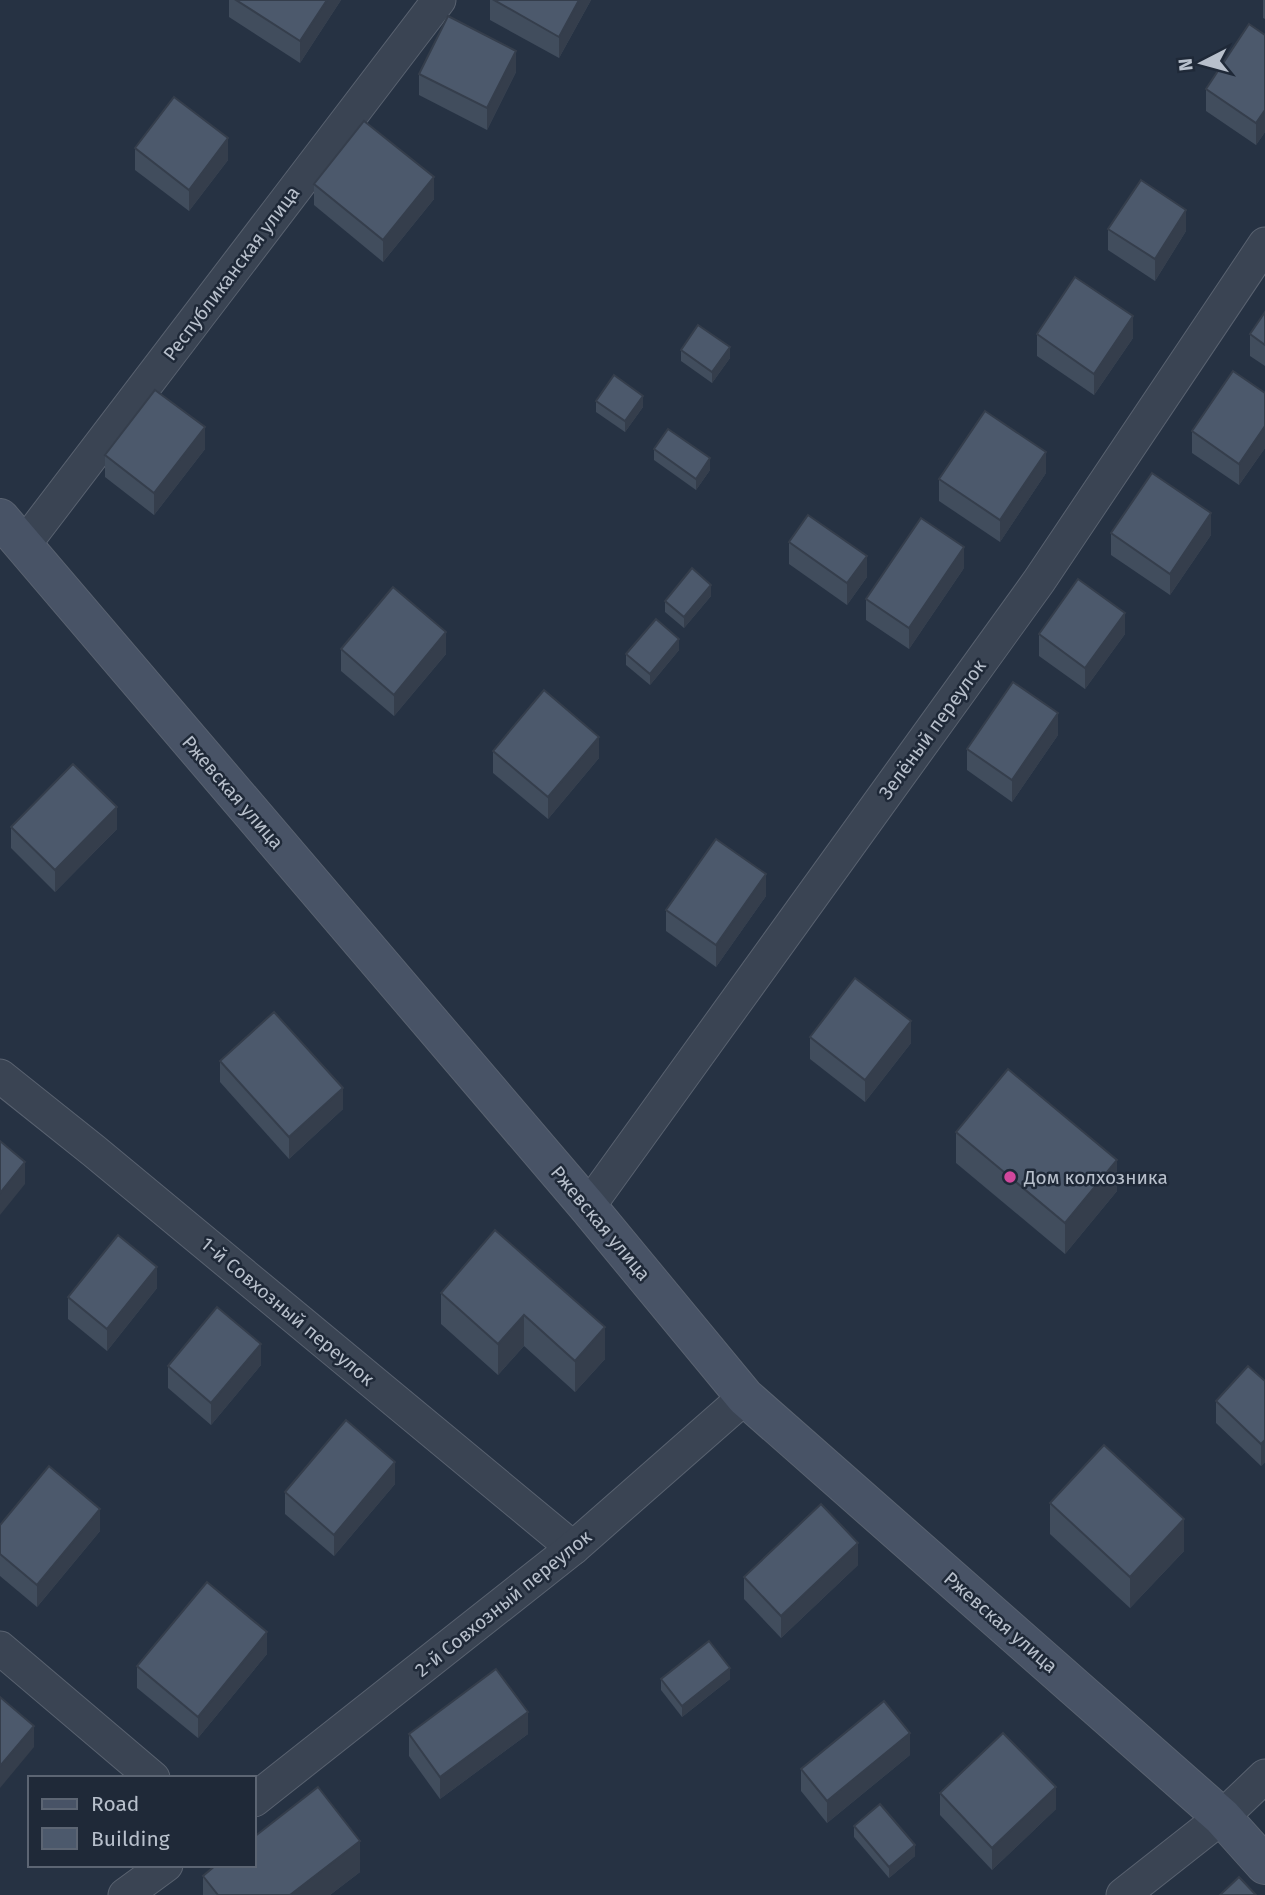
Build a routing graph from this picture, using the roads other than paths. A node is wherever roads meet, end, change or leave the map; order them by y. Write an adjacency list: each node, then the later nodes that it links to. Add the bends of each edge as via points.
1 (439, 0): 3 (street, Республиканская улица)
2 (1265, 244): 5 (street, Зелёный переулок, via 1039,581)
3 (11, 532): 5 (main road, Ржевская улица)
4 (0, 1076): 7 (street, 1-й Совхозный переулок)
5 (588, 1207): 6 (main road, Ржевская улица)
6 (745, 1397): 7 (street, 2-й Совхозный переулок); 12 (main road, Ржевская улица)
7 (573, 1548): 11 (street, 2-й Совхозный переулок)
8 (0, 1648): 9 (street)
9 (151, 1776)
10 (1265, 1776): 12 (street)
11 (256, 1798)
12 (1222, 1817): 13 (main road, Ржевская улица); 16 (street)
13 (1265, 1865)
14 (163, 1867): 15 (street)
15 (125, 1895)
16 (1123, 1895)

